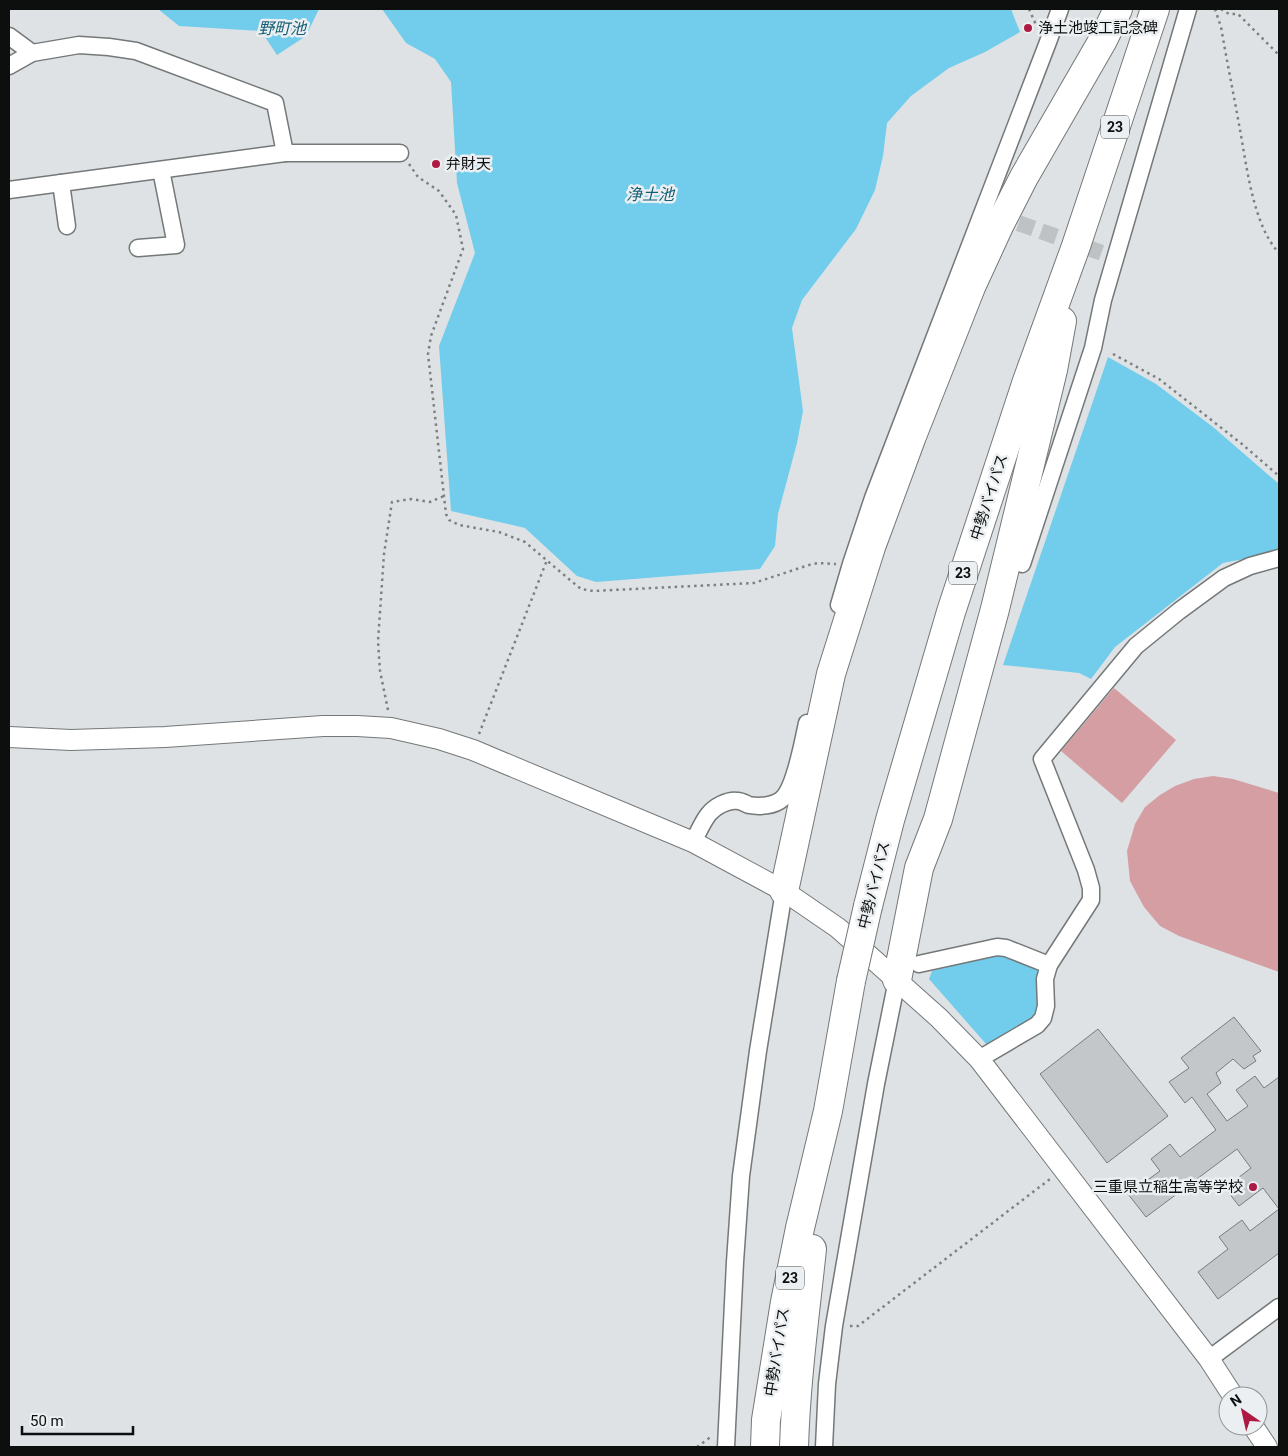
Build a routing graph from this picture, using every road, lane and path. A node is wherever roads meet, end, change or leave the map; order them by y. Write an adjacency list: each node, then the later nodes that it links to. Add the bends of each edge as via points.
1 (1060, 9): 25 (street, via 986,212)
2 (1118, 9): 31 (highway, via 999,226 961,311 912,436 871,547 831,674)
3 (1155, 9): 17 (highway, 中勢バイパス / 23)
4 (1188, 9): 26 (street, via 1109,256 1093,348)
5 (1215, 9): 19 (path, via 1251,190 1264,231)
6 (1221, 9): 9 (path, via 1229,14 1238,14)
7 (9, 36): 8 (street)
8 (32, 52): 10 (street); 11 (street, via 79,45 136,51 275,103)
9 (1279, 55)
10 (9, 66)
11 (285, 153): 12 (street); 13 (street)
12 (400, 153): 22 (path, via 418,177 439,191 456,215 463,249 431,336 428,354)
13 (160, 170): 14 (street); 18 (street, via 176,252)
14 (61, 184): 15 (street); 16 (street)
15 (9, 190)
16 (67, 226)
17 (1076, 246): 34 (highway, via 1053,370 992,619 938,819 919,868); 36 (highway, 中勢バイパス / 23, bridge, via 1027,381 951,612 893,810 851,981)
18 (138, 248)
19 (1279, 254)
20 (1113, 354): 21 (path, via 1159,379)
21 (1279, 476)
22 (444, 496): 24 (path, via 449,520 525,542); 27 (path, via 430,502 411,499 392,502 384,554 378,641)
23 (1279, 558): 33 (street, via 1224,578 1136,646 1042,759 1091,888 1091,900)
24 (546, 560): 25 (path, via 582,589 593,591 754,583 818,563); 29 (path)
25 (850, 564): 30 (street, via 792,786 782,800 772,804 750,805 738,800 716,807 708,814)
26 (1022, 564)
27 (391, 728): 28 (street, via 323,726 71,740); 29 (street)
28 (9, 737)
29 (473, 750): 30 (street)
30 (693, 842): 31 (street)
31 (784, 891): 34 (street, via 838,928); 43 (street, via 741,1176)
32 (919, 964): 33 (street, via 997,947)
33 (1049, 964): 35 (street, via 1043,1018)
34 (897, 980): 35 (street); 39 (street)
35 (980, 1059): 37 (street)
36 (828, 1111): 44 (highway, 中勢バイパス / 23, via 785,1302 766,1420); 45 (highway, 中勢バイパス / 23, via 801,1342)
37 (1064, 1168): 39 (path, via 858,1326); 40 (street)
38 (1279, 1306): 40 (street)
39 (834, 1326): 46 (street)
40 (1209, 1359): 41 (street)
41 (1227, 1386)
42 (1260, 1436): 47 (street)
43 (726, 1447)
44 (765, 1447)
45 (794, 1447)
46 (824, 1447)
47 (1268, 1447)

